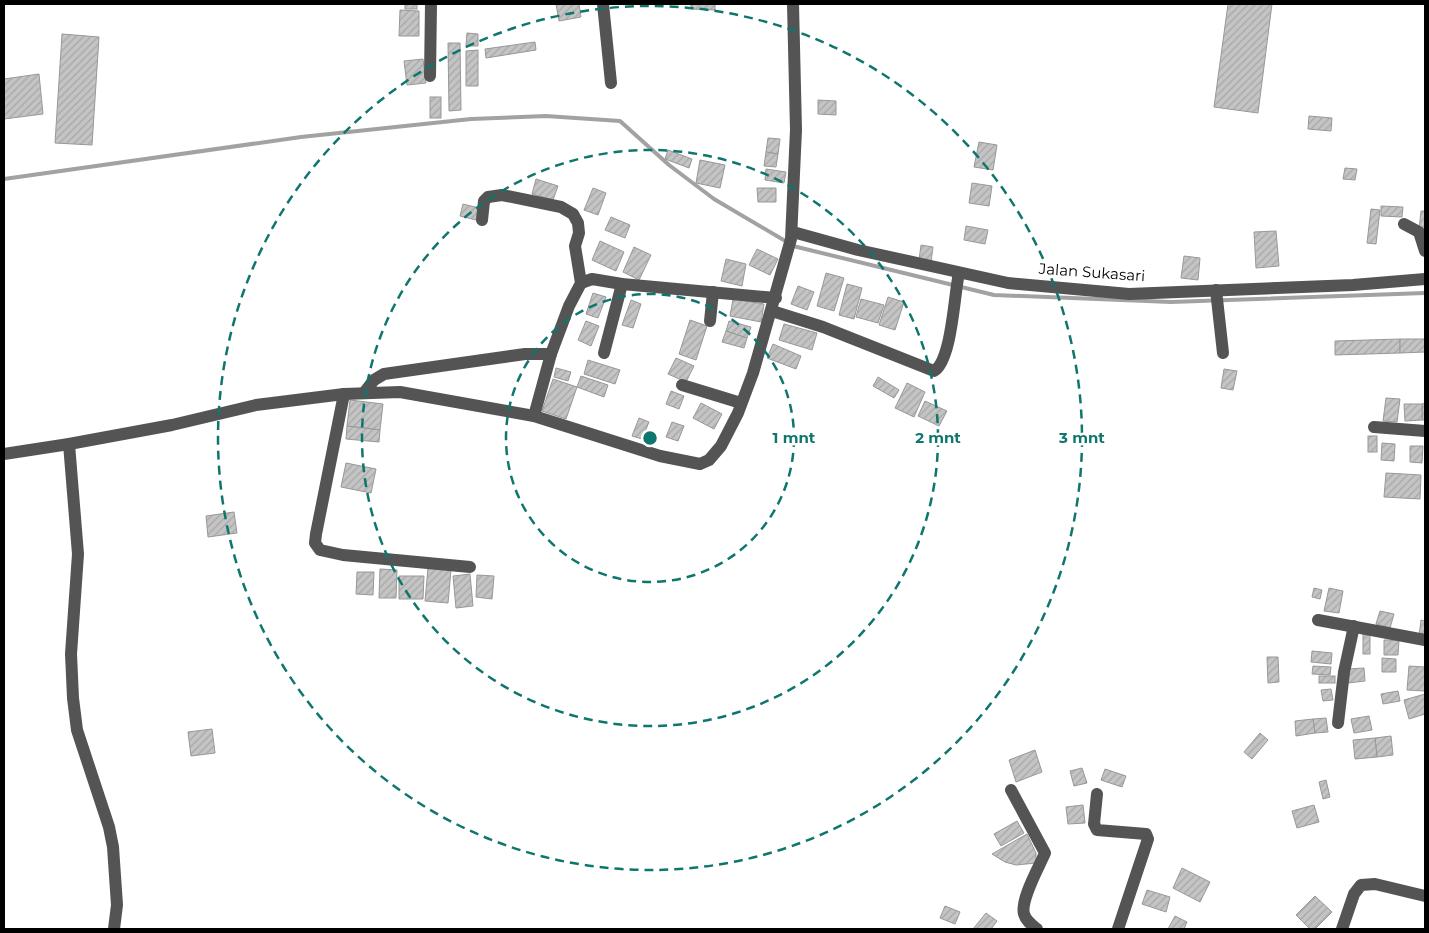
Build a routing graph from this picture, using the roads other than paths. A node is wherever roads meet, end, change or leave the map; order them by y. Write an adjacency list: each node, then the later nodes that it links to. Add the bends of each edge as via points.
1 (431, 4): 4 (street)
2 (603, 4): 5 (street)
3 (793, 4): 8 (street, via 796,130)
4 (430, 76)
5 (611, 83)
6 (482, 220): 12 (street, via 484,201 492,196 551,204 568,210 578,223 575,246)
7 (1404, 224): 9 (street, via 1419,232)
8 (792, 236): 10 (street, Jalan Sukasari); 16 (street)
9 (1425, 251)
10 (959, 276): 15 (street, Jalan Sukasari, via 1129,294); 17 (street, via 947,345 939,368 934,371 823,327)
11 (1425, 279): 15 (street, Jalan Sukasari)
12 (581, 283): 13 (street, via 592,279); 21 (street)
13 (622, 284): 14 (street); 19 (street)
14 (713, 292): 16 (street); 18 (street)
15 (1217, 292): 20 (street)
16 (776, 298): 17 (street)
17 (772, 311): 25 (street)
18 (710, 321)
19 (604, 353)
20 (1223, 353)
21 (551, 354): 23 (street, via 525,354 384,374 374,380); 26 (street)
22 (682, 384): 25 (street)
23 (364, 393): 24 (street); 26 (street, via 400,392)
24 (344, 394): 29 (street, via 256,405); 31 (street, via 316,534 315,543 320,550)
25 (741, 403): 26 (street, via 721,446 709,460 700,464 660,456)
26 (534, 416)
27 (1374, 427): 28 (street)
28 (1425, 431)
29 (69, 444): 30 (street); 39 (street, via 78,554 71,654 73,698 78,730 113,847 117,905)
30 (4, 454)
31 (470, 567)
32 (1318, 620): 33 (street)
33 (1354, 626): 34 (street); 35 (street)
34 (1425, 640)
35 (1338, 723)
36 (1012, 790): 40 (street, via 1045,853 1025,900 1024,913 1028,922)
37 (1096, 794): 41 (street, via 1094,824 1097,830 1146,834 1148,839)
38 (1425, 896): 42 (street, via 1375,884 1360,885)
39 (114, 929)
40 (1037, 929)
41 (1118, 929)
42 (1342, 929)

